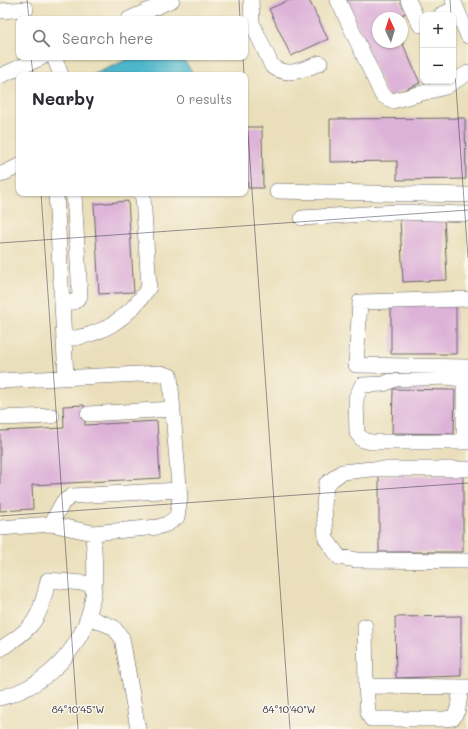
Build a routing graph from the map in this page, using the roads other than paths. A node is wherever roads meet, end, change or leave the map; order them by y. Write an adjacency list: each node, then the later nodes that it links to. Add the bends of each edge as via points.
1 (172, 0): 9 (street)
2 (251, 0): 15 (street, via 252,23 272,66 278,71 296,72)
3 (338, 0): 21 (street, via 382,95 392,101)
4 (408, 0): 10 (street)
5 (454, 4): 8 (street); 11 (street)
6 (26, 9): 7 (street)
7 (0, 11)
8 (445, 12)
9 (136, 16)
10 (420, 24)
11 (467, 32)
12 (36, 60): 19 (street)
13 (53, 60): 16 (street)
14 (54, 60): 17 (street)
15 (320, 63)
16 (54, 72)
17 (60, 72)
18 (468, 73): 20 (street)
19 (0, 76)
20 (456, 78)
21 (444, 84)
22 (277, 191): 23 (street)
23 (468, 194)
24 (56, 196): 30 (street)
25 (74, 196): 30 (street, via 80,296 74,302)
26 (142, 196): 31 (street, via 148,287 141,299 124,317 111,326 78,338)
27 (468, 214): 28 (street, via 396,212)
28 (302, 218)
29 (468, 299): 33 (street, via 360,302 356,365)
30 (62, 303): 31 (street)
31 (64, 339): 32 (street)
32 (66, 376): 34 (street); 35 (street, via 160,373 170,376)
33 (467, 376): 39 (street); 39 (street, via 402,379 384,384 362,385 356,398 357,433 363,440)
34 (0, 381)
35 (173, 409): 36 (street); 41 (street)
36 (88, 414)
37 (52, 416): 38 (street)
38 (0, 418)
39 (466, 442)
40 (468, 469): 45 (street, via 372,469 342,472 326,484 324,506 326,539 339,557 357,560)
41 (180, 490): 42 (street, via 72,496 63,502); 44 (street, via 177,517 167,524)
42 (51, 524): 43 (street); 44 (street)
43 (0, 528)
44 (93, 533): 46 (street)
45 (468, 561)
46 (94, 584): 47 (street); 49 (street, via 48,580 40,613 34,622 24,633)
47 (88, 617): 52 (street, via 72,649 58,666 29,688); 53 (street, via 112,628 122,638)
48 (365, 626): 50 (street)
49 (0, 649)
50 (366, 686): 51 (street); 51 (street, via 368,713 371,719 453,718)
51 (464, 687)
52 (0, 698)
53 (138, 729)

